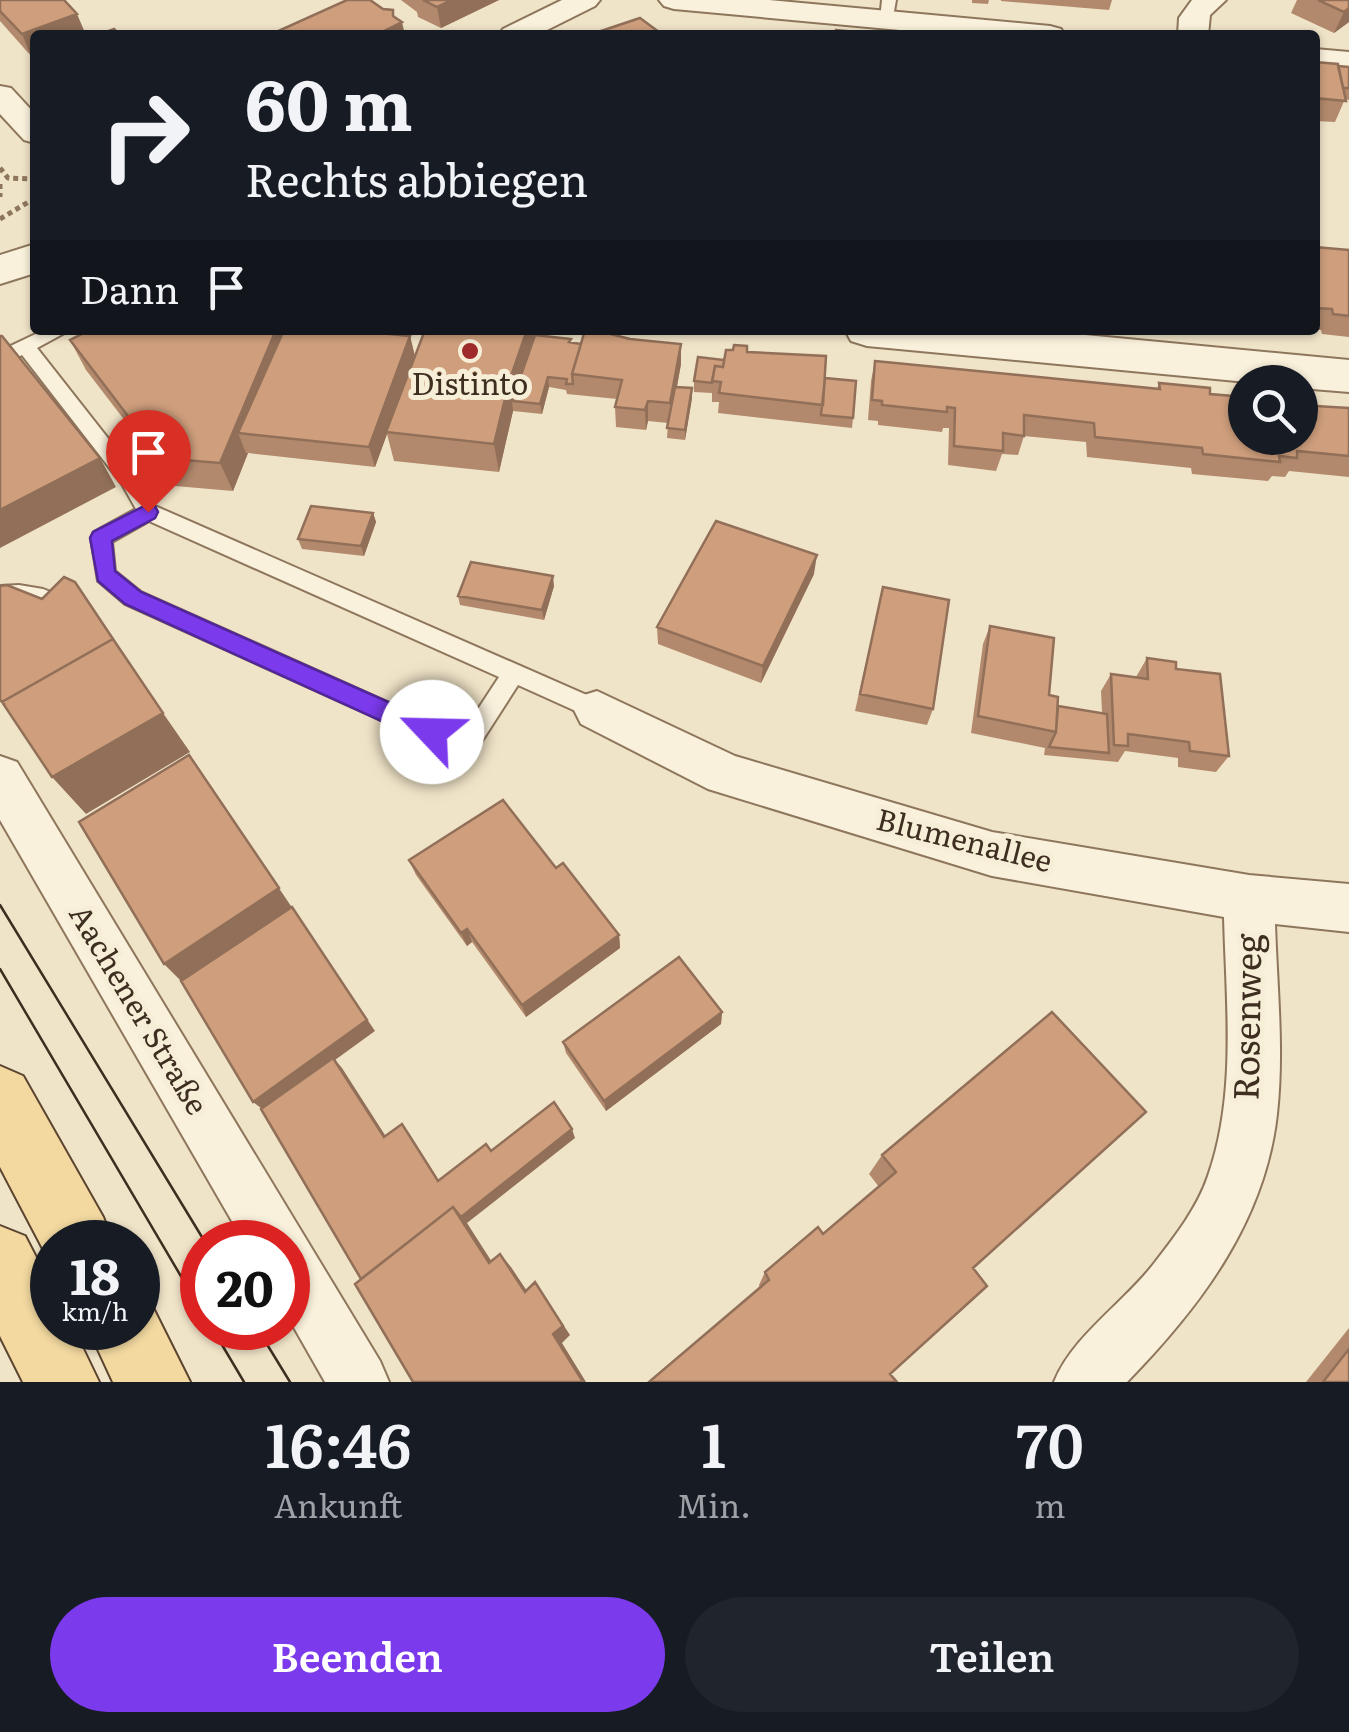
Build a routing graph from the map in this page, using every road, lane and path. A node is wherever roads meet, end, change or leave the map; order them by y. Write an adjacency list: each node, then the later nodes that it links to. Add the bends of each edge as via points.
1 (586, 0): 5 (street)
2 (674, 0): 4 (street)
3 (1211, 0): 7 (street, via 1197,9)
4 (888, 10): 6 (street)
5 (524, 30)
6 (1018, 30)
7 (1192, 30)
8 (1320, 58): 9 (street)
9 (1349, 61)
10 (0, 94): 11 (street)
11 (30, 127)
12 (0, 168): 13 (path, via 8,178)
13 (30, 179)
14 (0, 184): 15 (path)
15 (0, 197)
16 (30, 201): 17 (path)
17 (0, 219)
18 (30, 236): 19 (street)
19 (0, 240)
20 (30, 260): 21 (street)
21 (0, 270)
22 (50, 335): 24 (lane)
23 (919, 335): 26 (street)
24 (25, 346): 25 (lane); 27 (lane, via 130,479)
25 (0, 358)
26 (1349, 376)
27 (148, 512): 30 (lane); 30 (lane, via 101,538 105,574 133,598 465,748)
28 (0, 595): 29 (lane, via 41,595)
29 (70, 609)
30 (518, 676): 31 (lane)
31 (598, 710): 33 (street, Blumenallee, via 725,774 992,854)
32 (0, 778): 37 (street, Aachener Straße)
33 (1249, 898): 34 (street, Blumenallee); 41 (street, Rosenweg, via 1251,1096 1235,1180 1198,1254)
34 (1349, 908)
35 (0, 1099): 36 (main road)
36 (66, 1220)
37 (263, 1220)
38 (0, 1261): 42 (main road)
39 (310, 1300): 44 (street)
40 (136, 1350): 43 (main road)
41 (1113, 1372)
42 (62, 1382)
43 (153, 1382)
44 (358, 1382)

